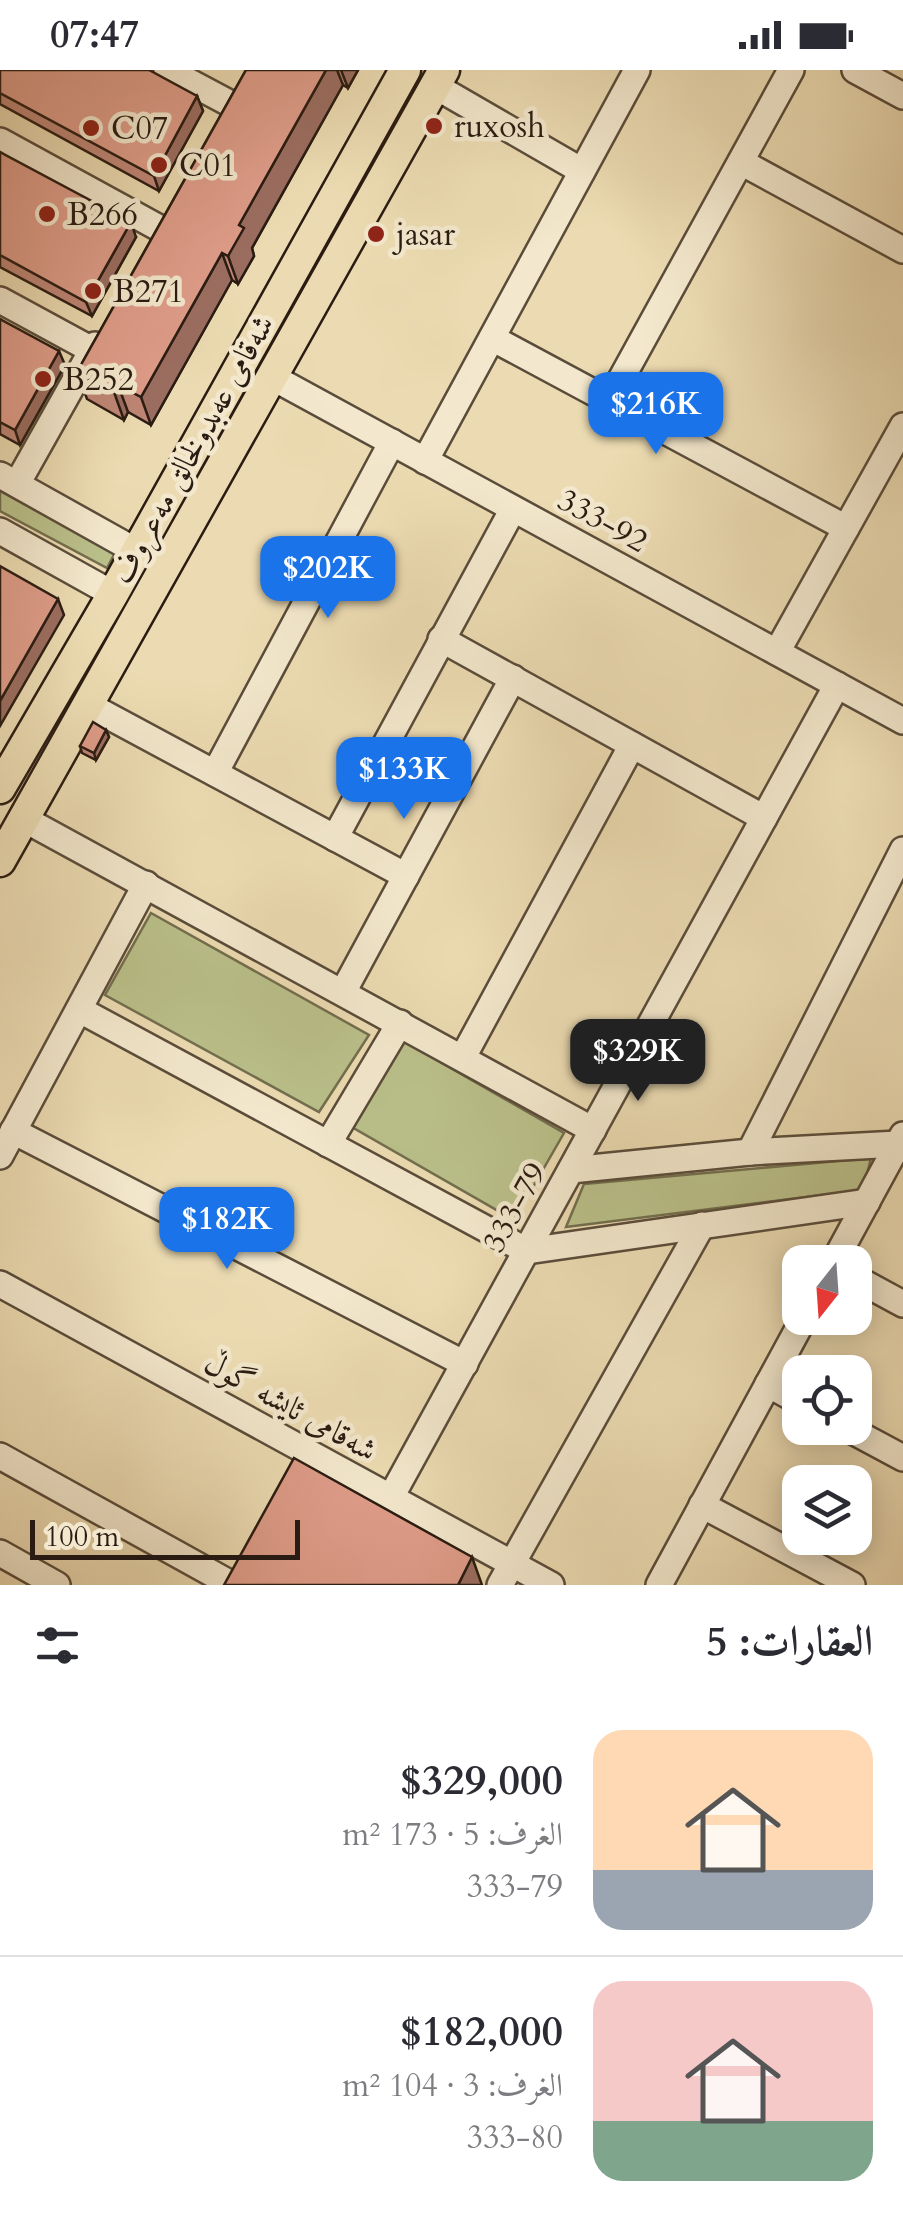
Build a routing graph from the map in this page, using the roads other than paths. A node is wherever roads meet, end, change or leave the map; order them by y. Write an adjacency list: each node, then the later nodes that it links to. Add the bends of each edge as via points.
1 (167, 70): 6 (street)
2 (405, 70): 13 (main road, شەقامی عەبدولخالق مەعروف)
3 (637, 70): 12 (street)
4 (792, 70): 11 (street)
5 (855, 70): 8 (street)
6 (203, 78): 9 (street)
7 (440, 78): 12 (street); 14 (main road, شەقامی عەبدولخالق مەعروف)
8 (903, 96)
9 (229, 103)
10 (0, 140): 15 (street)
11 (741, 162): 16 (street); 22 (street)
12 (582, 171): 19 (street)
13 (347, 174): 14 (main road); 30 (main road, شەقامی عەبدولخالق مەعروف)
14 (377, 190): 21 (main road, شەقامی عەبدولخالق مەعروف)
15 (159, 229)
16 (903, 250)
17 (0, 300): 20 (street)
18 (111, 316): 20 (street)
19 (492, 338): 22 (street); 25 (street)
20 (92, 350): 26 (street)
21 (272, 377): 24 (street, 333-92); 36 (main road, شەقامی عەبدولخالق مەعروف)
22 (610, 401): 28 (street)
23 (903, 426): 28 (street)
24 (392, 442): 25 (street, 333-92); 39 (street)
25 (425, 461): 27 (street, 333-92)
26 (8, 479): 30 (street)
27 (513, 508): 32 (street); 33 (street, 333-92)
28 (846, 528): 33 (street)
29 (0, 531): 31 (street)
30 (136, 551): 31 (main road, شەقامی عەبدولخالق مەعروف)
31 (112, 594): 40 (main road, شەقامی عەبدولخالق مەعروف)
32 (441, 639): 34 (street); 43 (street)
33 (777, 652): 35 (street, 333-92)
34 (513, 678): 38 (street); 46 (street)
35 (837, 685): 37 (street, 333-92); 41 (street, 333-79)
36 (88, 704): 39 (street); 42 (main road, شەقامی عەبدولخالق مەعروف)
37 (903, 721)
38 (632, 745): 41 (street); 51 (street)
39 (215, 773): 43 (street)
40 (0, 788)
41 (764, 818): 52 (street, 333-79)
42 (24, 819): 45 (main road, شەقامی عەبدولخالق مەعروف); 47 (street)
43 (335, 838): 46 (street)
44 (903, 850): 56 (street)
45 (0, 861)
46 (406, 876): 48 (street)
47 (146, 884): 48 (street); 49 (street)
48 (342, 992): 50 (street)
49 (80, 1010): 53 (street); 55 (street)
50 (400, 1023): 51 (street); 55 (street)
51 (463, 1057): 52 (street)
52 (593, 1130): 58 (street, 333-79)
53 (14, 1131): 57 (street); 67 (street)
54 (900, 1140): 56 (street); 59 (street)
55 (328, 1144): 62 (street)
56 (750, 1152): 58 (street)
57 (0, 1156)
58 (571, 1170): 62 (street, 333-79)
59 (867, 1202): 60 (street); 61 (street)
60 (702, 1226): 62 (street); 76 (street)
61 (843, 1245)
62 (526, 1251): 67 (street, 333-79)
63 (0, 1284): 73 (street, شەقامی ئایشە گوڵ, via 300,1458)
64 (872, 1287): 65 (street)
65 (903, 1304)
66 (795, 1335): 68 (street)
67 (465, 1364): 73 (street, 333-79)
68 (768, 1384): 69 (street); 74 (street)
69 (782, 1392)
70 (872, 1441): 72 (street)
71 (0, 1456): 77 (street)
72 (903, 1458)
73 (392, 1498): 76 (street, شەقامی ئایشە گوڵ)
74 (702, 1505): 80 (street); 81 (street)
75 (0, 1553): 78 (street)
76 (506, 1574): 79 (street, شەقامی ئایشە گوڵ)
77 (234, 1579)
78 (57, 1585)
79 (551, 1585)
80 (659, 1585)
81 (852, 1585)

